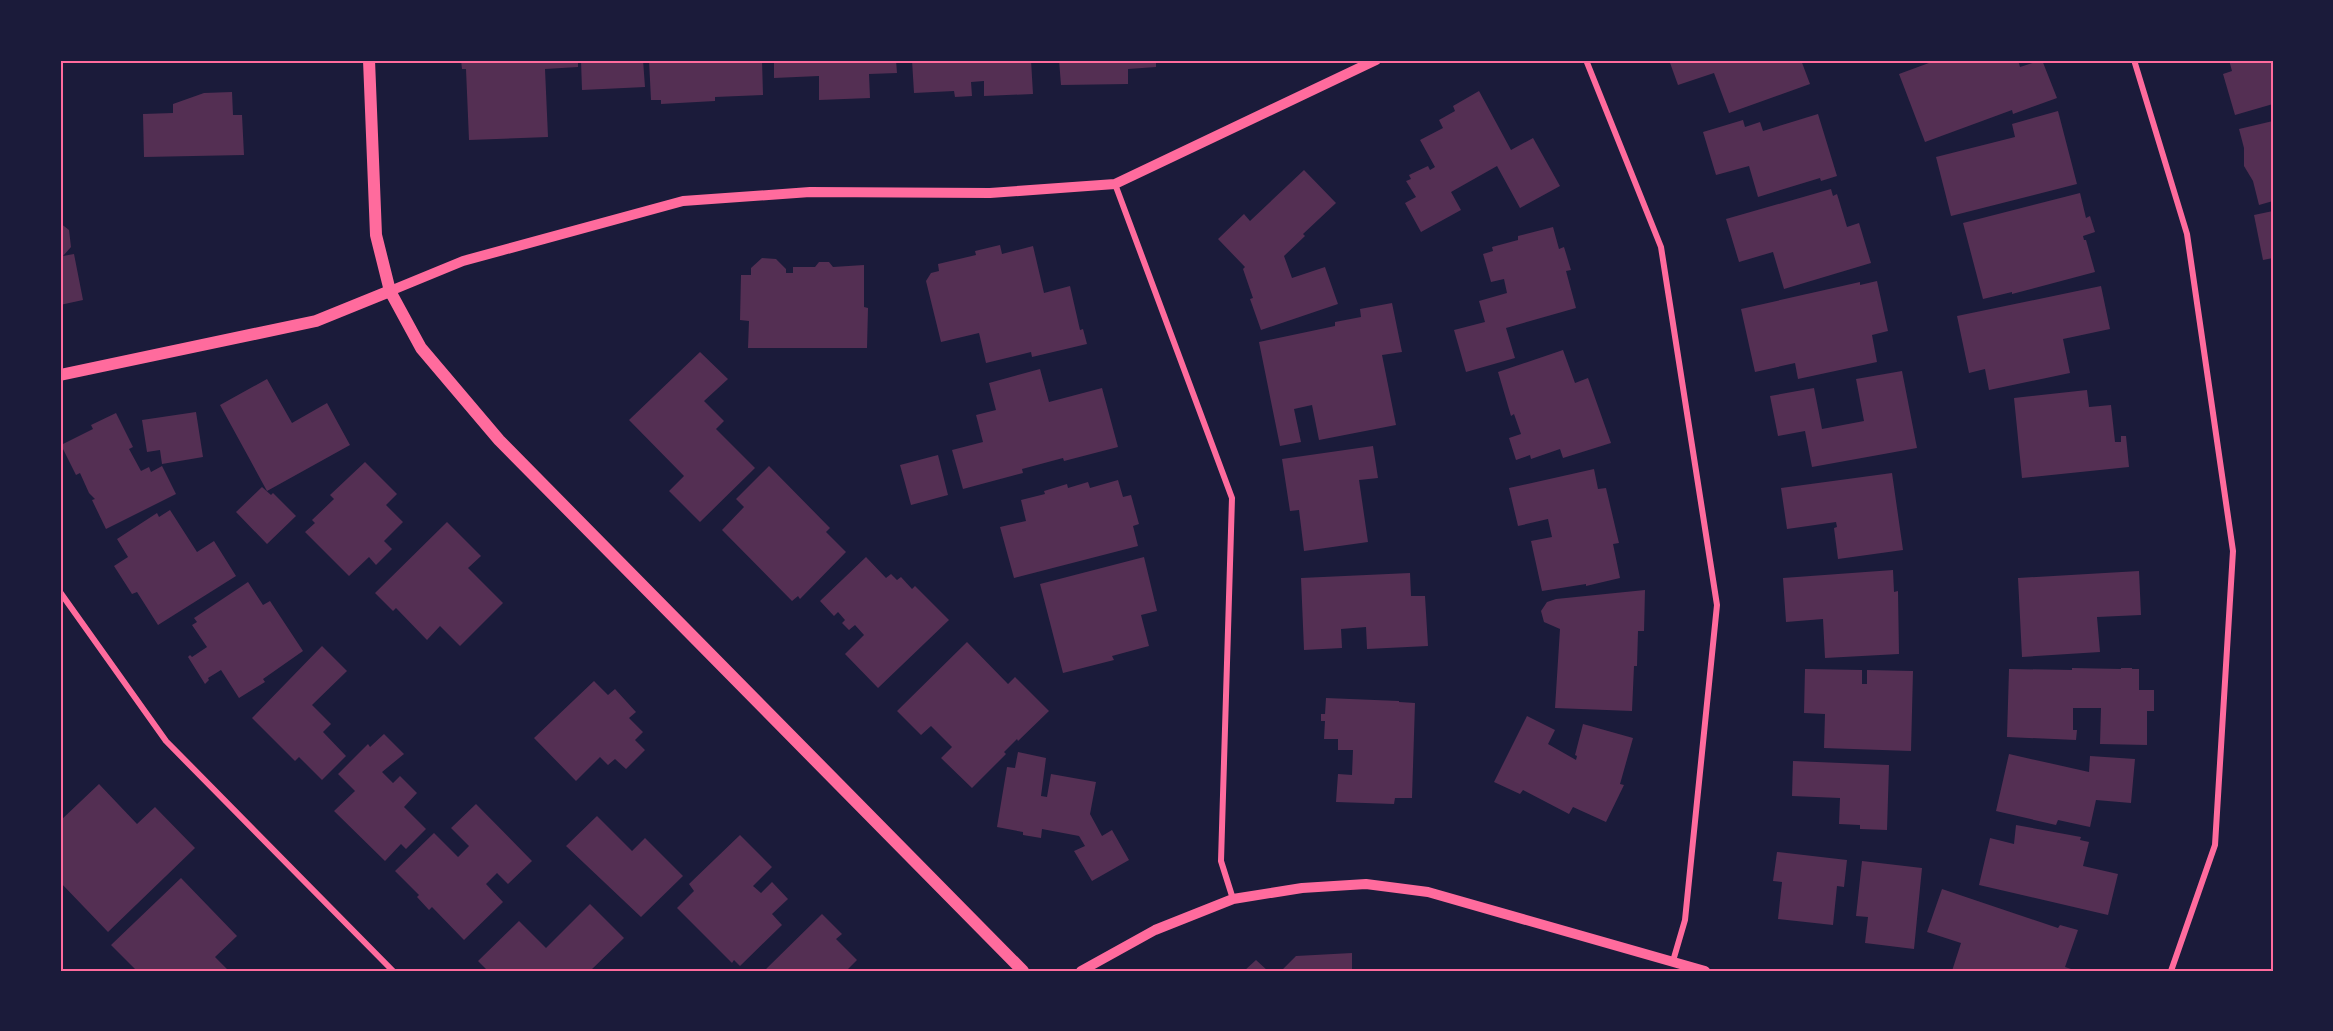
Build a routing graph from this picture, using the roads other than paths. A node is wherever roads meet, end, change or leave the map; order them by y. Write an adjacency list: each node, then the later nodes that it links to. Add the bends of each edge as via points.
1 (369, 60): 6 (main road, via 376,235)
2 (1376, 60): 5 (street)
3 (1586, 60): 10 (street, via 1661,247 1717,605 1685,920)
4 (2134, 60): 15 (street, via 2187,234 2233,551 2215,845)
5 (1114, 184): 6 (street, via 990,193 810,192 683,201 463,261); 9 (street, via 1232,498 1221,861)
6 (390, 291): 7 (main road, via 316,321); 12 (main road, via 421,348 499,440)
7 (60, 375)
8 (60, 592): 11 (street, via 166,741)
9 (1233, 899): 10 (street, via 1302,888 1366,884 1428,892); 13 (street, via 1155,930)
10 (1674, 962): 14 (street)
11 (393, 971)
12 (1023, 971)
13 (1081, 971)
14 (1705, 971)
15 (2171, 971)

